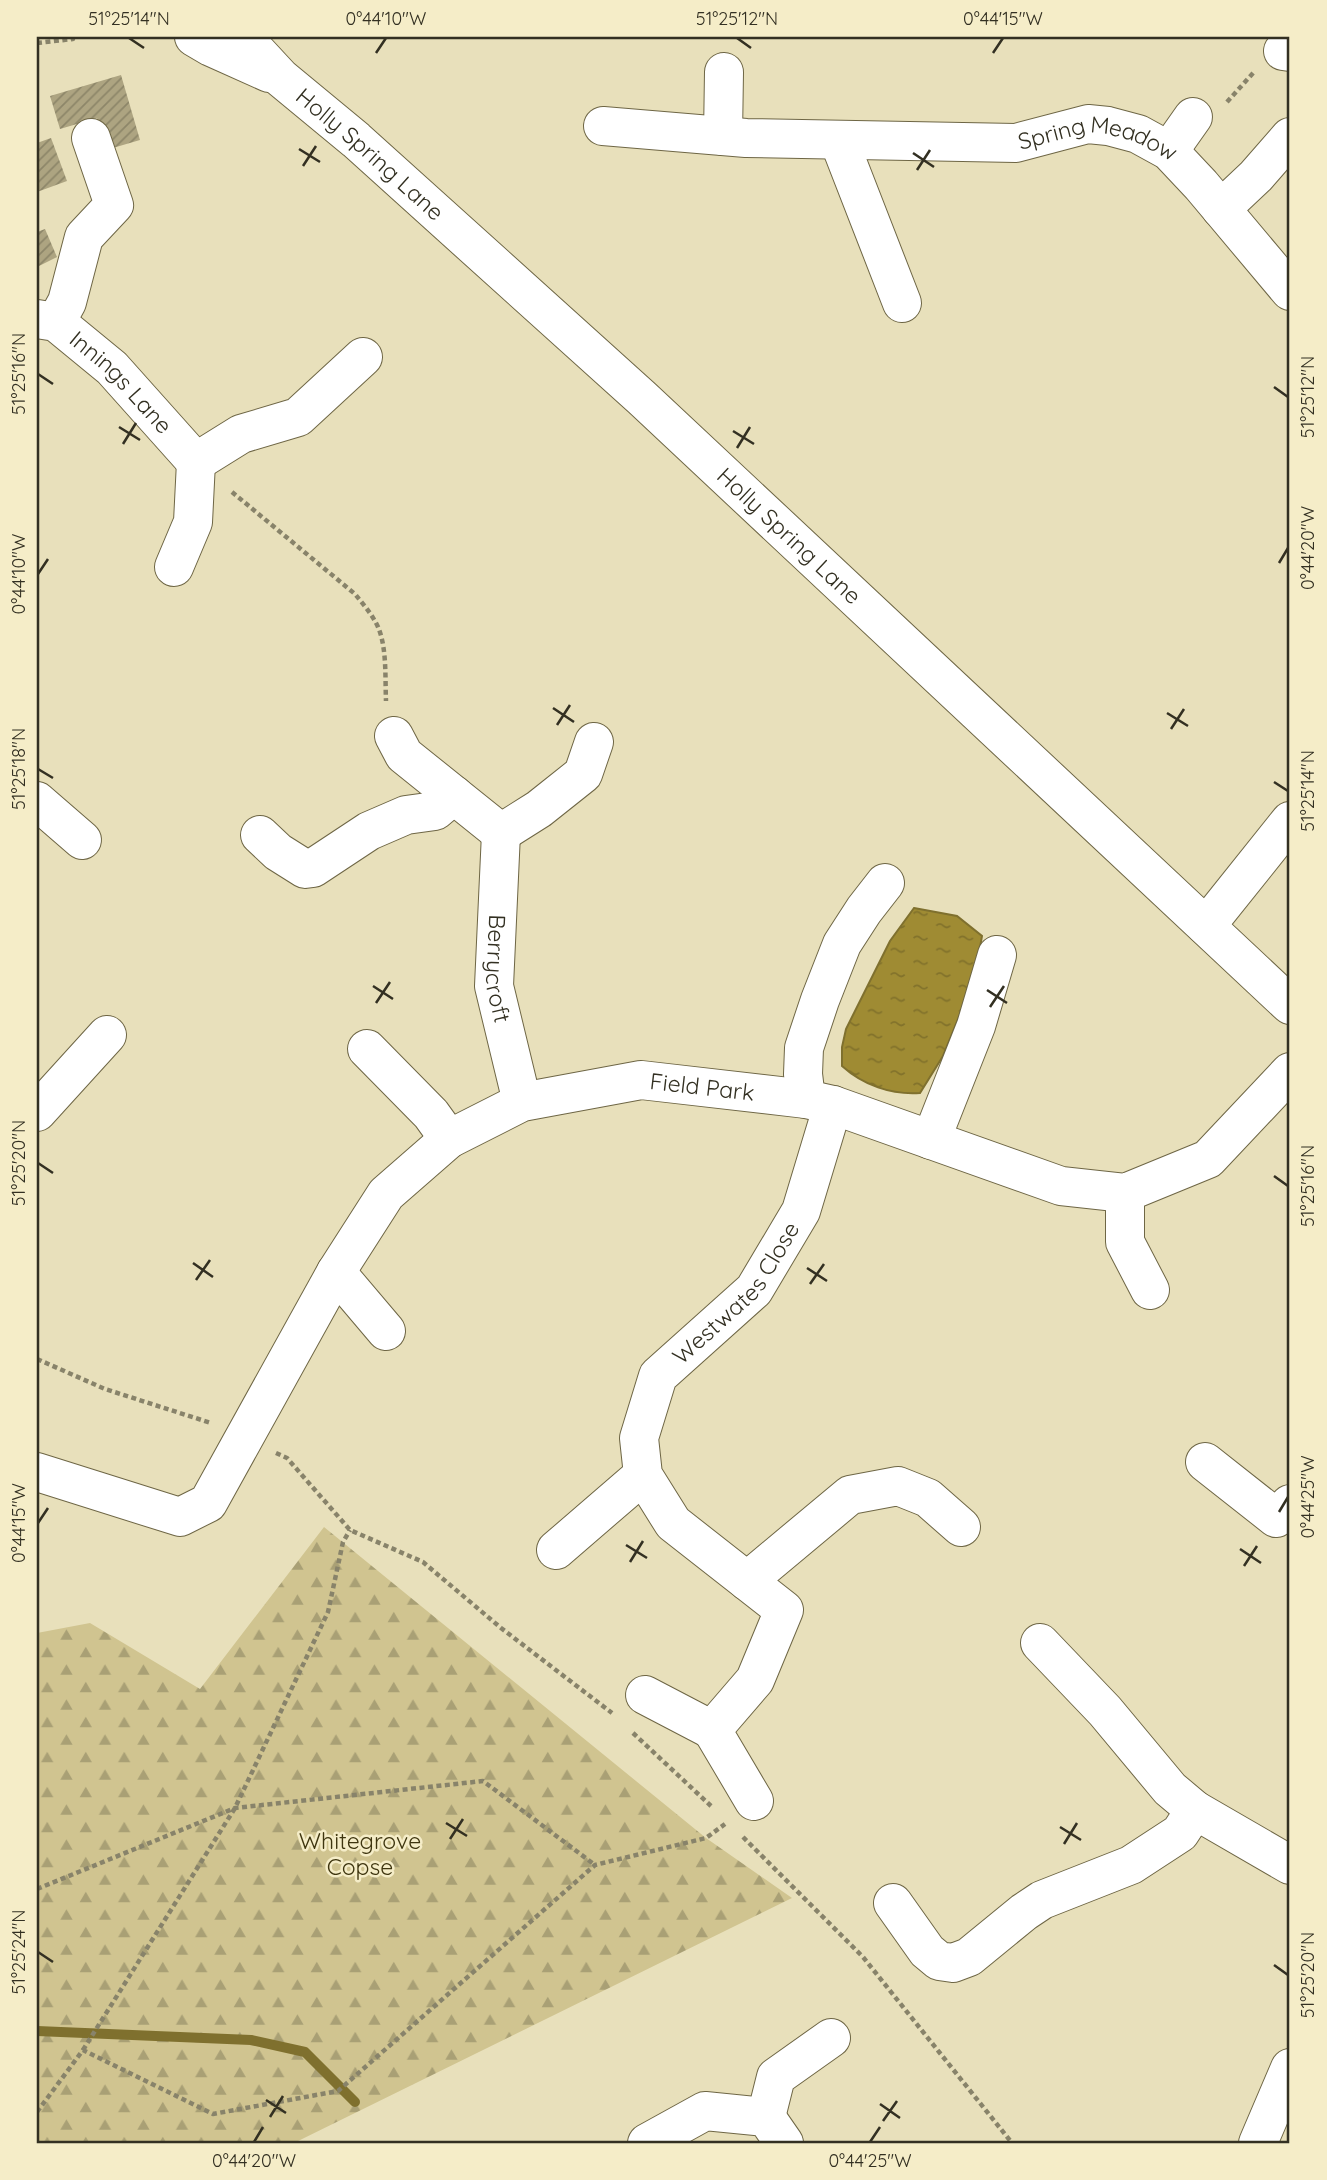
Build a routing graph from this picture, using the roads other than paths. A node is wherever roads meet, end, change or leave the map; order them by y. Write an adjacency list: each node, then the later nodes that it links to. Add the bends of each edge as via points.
1 (194, 37): 4 (street, Holly Spring Lane)
2 (243, 37): 4 (street, Holly Spring Lane)
3 (724, 72): 7 (street)
4 (281, 78): 30 (street, Holly Spring Lane, via 642,398)
5 (1193, 117): 11 (street)
6 (603, 126): 7 (street, Spring Meadow)
7 (723, 136): 10 (street, Spring Meadow)
8 (1290, 137): 12 (street)
9 (91, 138): 15 (street, via 114,205 84,237 67,302)
10 (839, 141): 11 (street, Spring Meadow, via 1016,143 1088,124 1138,134); 14 (street)
11 (1169, 151): 12 (street, Spring Meadow)
12 (1221, 209): 13 (street, Spring Meadow)
13 (1290, 291)
14 (902, 303)
15 (47, 321): 17 (street, Innings Lane, via 112,368)
16 (363, 357): 17 (street, via 298,417 241,434)
17 (196, 462): 18 (street, via 193,522)
18 (174, 567)
19 (394, 736): 21 (street, via 404,755)
20 (594, 741): 24 (street, via 583,774)
21 (454, 795): 24 (street); 27 (street, via 435,811 406,815 369,831)
22 (37, 801): 26 (street)
23 (1290, 821): 30 (street)
24 (501, 833): 36 (street, Berrycroft, via 494,986)
25 (260, 835): 27 (street, via 305,869)
26 (82, 840)
27 (313, 868): 29 (street)
28 (885, 883): 37 (street, via 842,944 804,1048 803,1074)
29 (290, 898)
30 (1206, 926): 32 (street, Holly Spring Lane)
31 (997, 955): 40 (street, via 976,1026)
32 (1290, 1005)
33 (107, 1035): 38 (street)
34 (366, 1049): 39 (street, via 431,1114)
35 (1290, 1072): 41 (street, Field Park, via 1208,1159)
36 (522, 1102): 37 (street, Field Park, via 641,1080); 39 (street, Field Park)
37 (819, 1102): 40 (street, Field Park); 47 (street, Westwates Close, via 801,1212 754,1290 658,1376 639,1438)
38 (37, 1112)
39 (449, 1139): 42 (street, Field Park, via 386,1194)
40 (931, 1140): 41 (street, Field Park, via 1060,1185)
41 (1125, 1193): 43 (street, via 1125,1242)
42 (336, 1272): 44 (street); 46 (street, Field Park, via 208,1503 180,1517)
43 (1150, 1290)
44 (386, 1331)
45 (1205, 1462): 48 (street, via 1276,1518)
46 (37, 1472)
47 (643, 1475): 50 (street); 51 (street, Westwates Close, via 673,1523)
48 (1290, 1504)
49 (961, 1527): 51 (street, via 928,1498 898,1486 850,1495)
50 (556, 1550)
51 (747, 1581): 54 (street, Westwates Close, via 784,1610 755,1680)
52 (1040, 1643): 55 (street)
53 (629, 1713): 54 (street)
54 (712, 1730): 56 (street)
55 (1195, 1811): 57 (street); 58 (street, via 1180,1833 1131,1865 1042,1900 969,1957 953,1964 939,1961 927,1951)
56 (740, 1818)
57 (1290, 1865)
58 (893, 1903)
59 (831, 2038): 61 (street, via 776,2077)
60 (1290, 2068): 63 (street)
61 (775, 2130): 62 (street, via 705,2111)
62 (647, 2143)
63 (1258, 2143)

